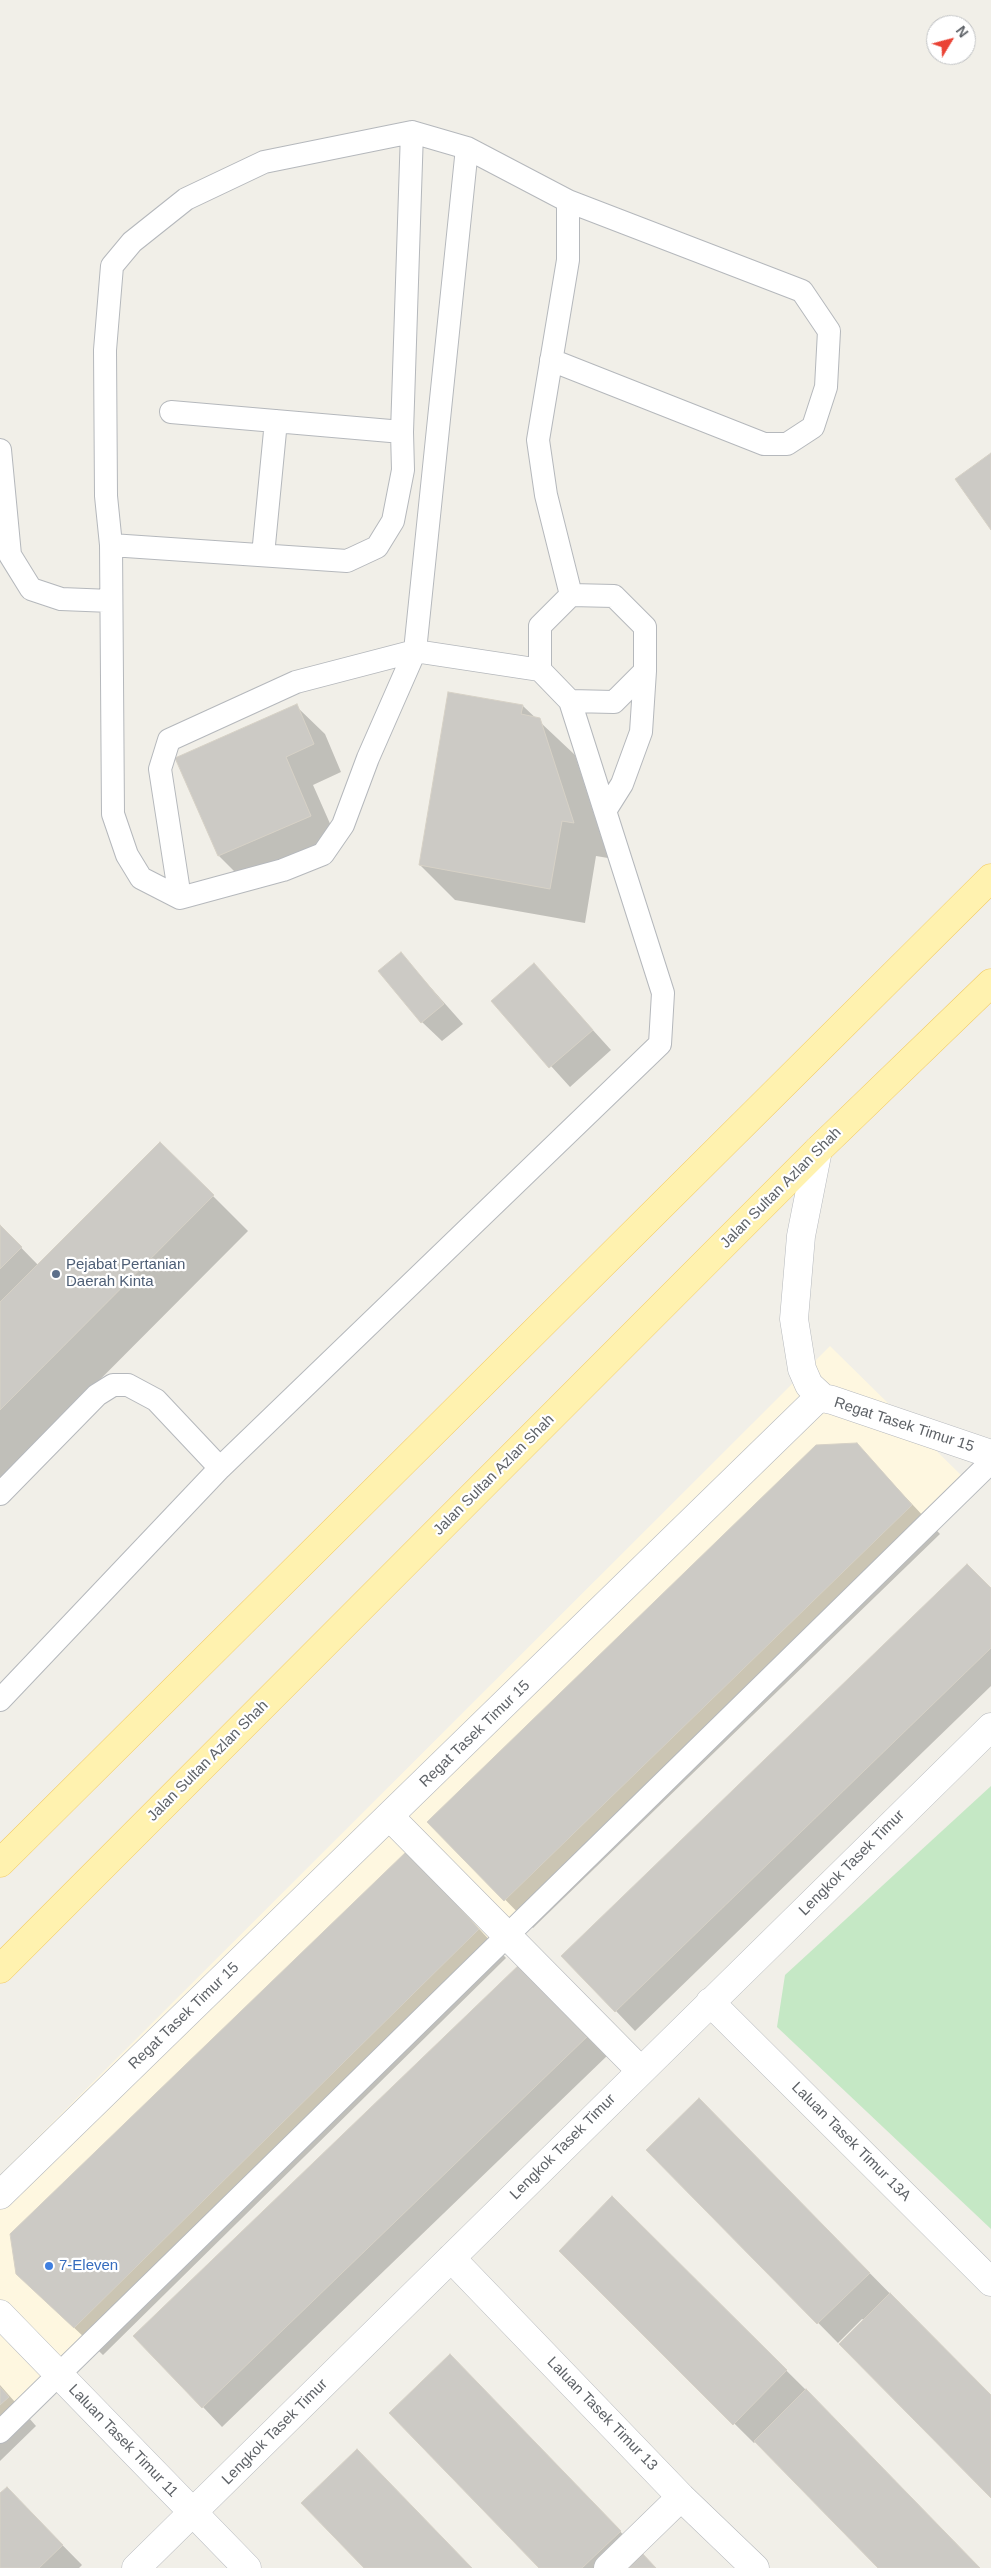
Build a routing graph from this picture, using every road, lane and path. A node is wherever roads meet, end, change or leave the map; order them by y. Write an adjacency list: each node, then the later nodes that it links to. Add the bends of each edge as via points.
1 (412, 132): 2 (lane); 7 (lane); 9 (lane, via 264,162 186,199 132,242 112,266 105,350 106,496)
2 (466, 148): 3 (lane); 13 (lane)
3 (568, 200): 4 (lane, via 568,260); 4 (lane, via 802,291 829,331 826,387 813,427 787,444 764,444)
4 (551, 360): 11 (lane, via 538,440 546,496)
5 (171, 412): 6 (lane)
6 (276, 421): 7 (lane); 10 (lane)
7 (402, 432): 10 (lane, via 402,470 393,521 377,547 347,561)
8 (0, 450): 12 (lane, via 10,555 31,589 62,599)
9 (111, 545): 10 (lane); 12 (lane)
10 (263, 555)
11 (571, 595): 14 (lane, via 540,626); 15 (lane, via 614,596 645,627)
12 (112, 600): 19 (lane, via 113,814 127,855 141,878)
13 (415, 651): 14 (lane); 19 (lane, via 368,758 343,825 323,854 283,870); 19 (lane, via 296,682 169,740 160,769)
14 (540, 670): 16 (lane)
15 (645, 671): 16 (lane, via 614,702); 17 (lane, via 641,732 622,784)
16 (570, 701): 17 (lane)
17 (605, 811): 25 (lane, via 663,994 660,1044)
18 (991, 878): 30 (main road)
19 (180, 898)
20 (991, 983): 21 (main road, Jalan Sultan Azlan Shah)
21 (818, 1150): 22 (street, via 802,1236 794,1319 802,1369 809,1385); 32 (main road, Jalan Sultan Azlan Shah)
22 (823, 1398): 23 (street, Regat Tasek Timur 15); 29 (street, Regat Tasek Timur 15, via 808,1408)
23 (991, 1454)
24 (991, 1462): 31 (lane)
25 (220, 1468): 26 (lane, via 156,1400 128,1385 113,1385 96,1395); 27 (lane)
26 (0, 1494)
27 (0, 1700)
28 (991, 1727): 33 (street, Lengkok Tasek Timur)
29 (390, 1817): 31 (street); 35 (street, Regat Tasek Timur 15)
30 (0, 1863)
31 (507, 1934): 34 (street); 39 (lane)
32 (0, 1969)
33 (710, 2002): 34 (street, Lengkok Tasek Timur); 37 (street, Laluan Tasek Timur 13A)
34 (641, 2071): 36 (street, Lengkok Tasek Timur)
35 (0, 2195)
36 (451, 2258): 41 (street, Laluan Tasek Timur 13); 42 (street, Lengkok Tasek Timur)
37 (991, 2282)
38 (0, 2314): 39 (street, Laluan Tasek Timur 11)
39 (59, 2375): 40 (lane); 42 (street, Laluan Tasek Timur 11)
40 (0, 2432)
41 (681, 2497): 45 (street); 46 (street, Laluan Tasek Timur 13)
42 (193, 2512): 43 (street, Lengkok Tasek Timur); 44 (street, Laluan Tasek Timur 11)
43 (136, 2568)
44 (247, 2568)
45 (608, 2568)
46 (755, 2568)

